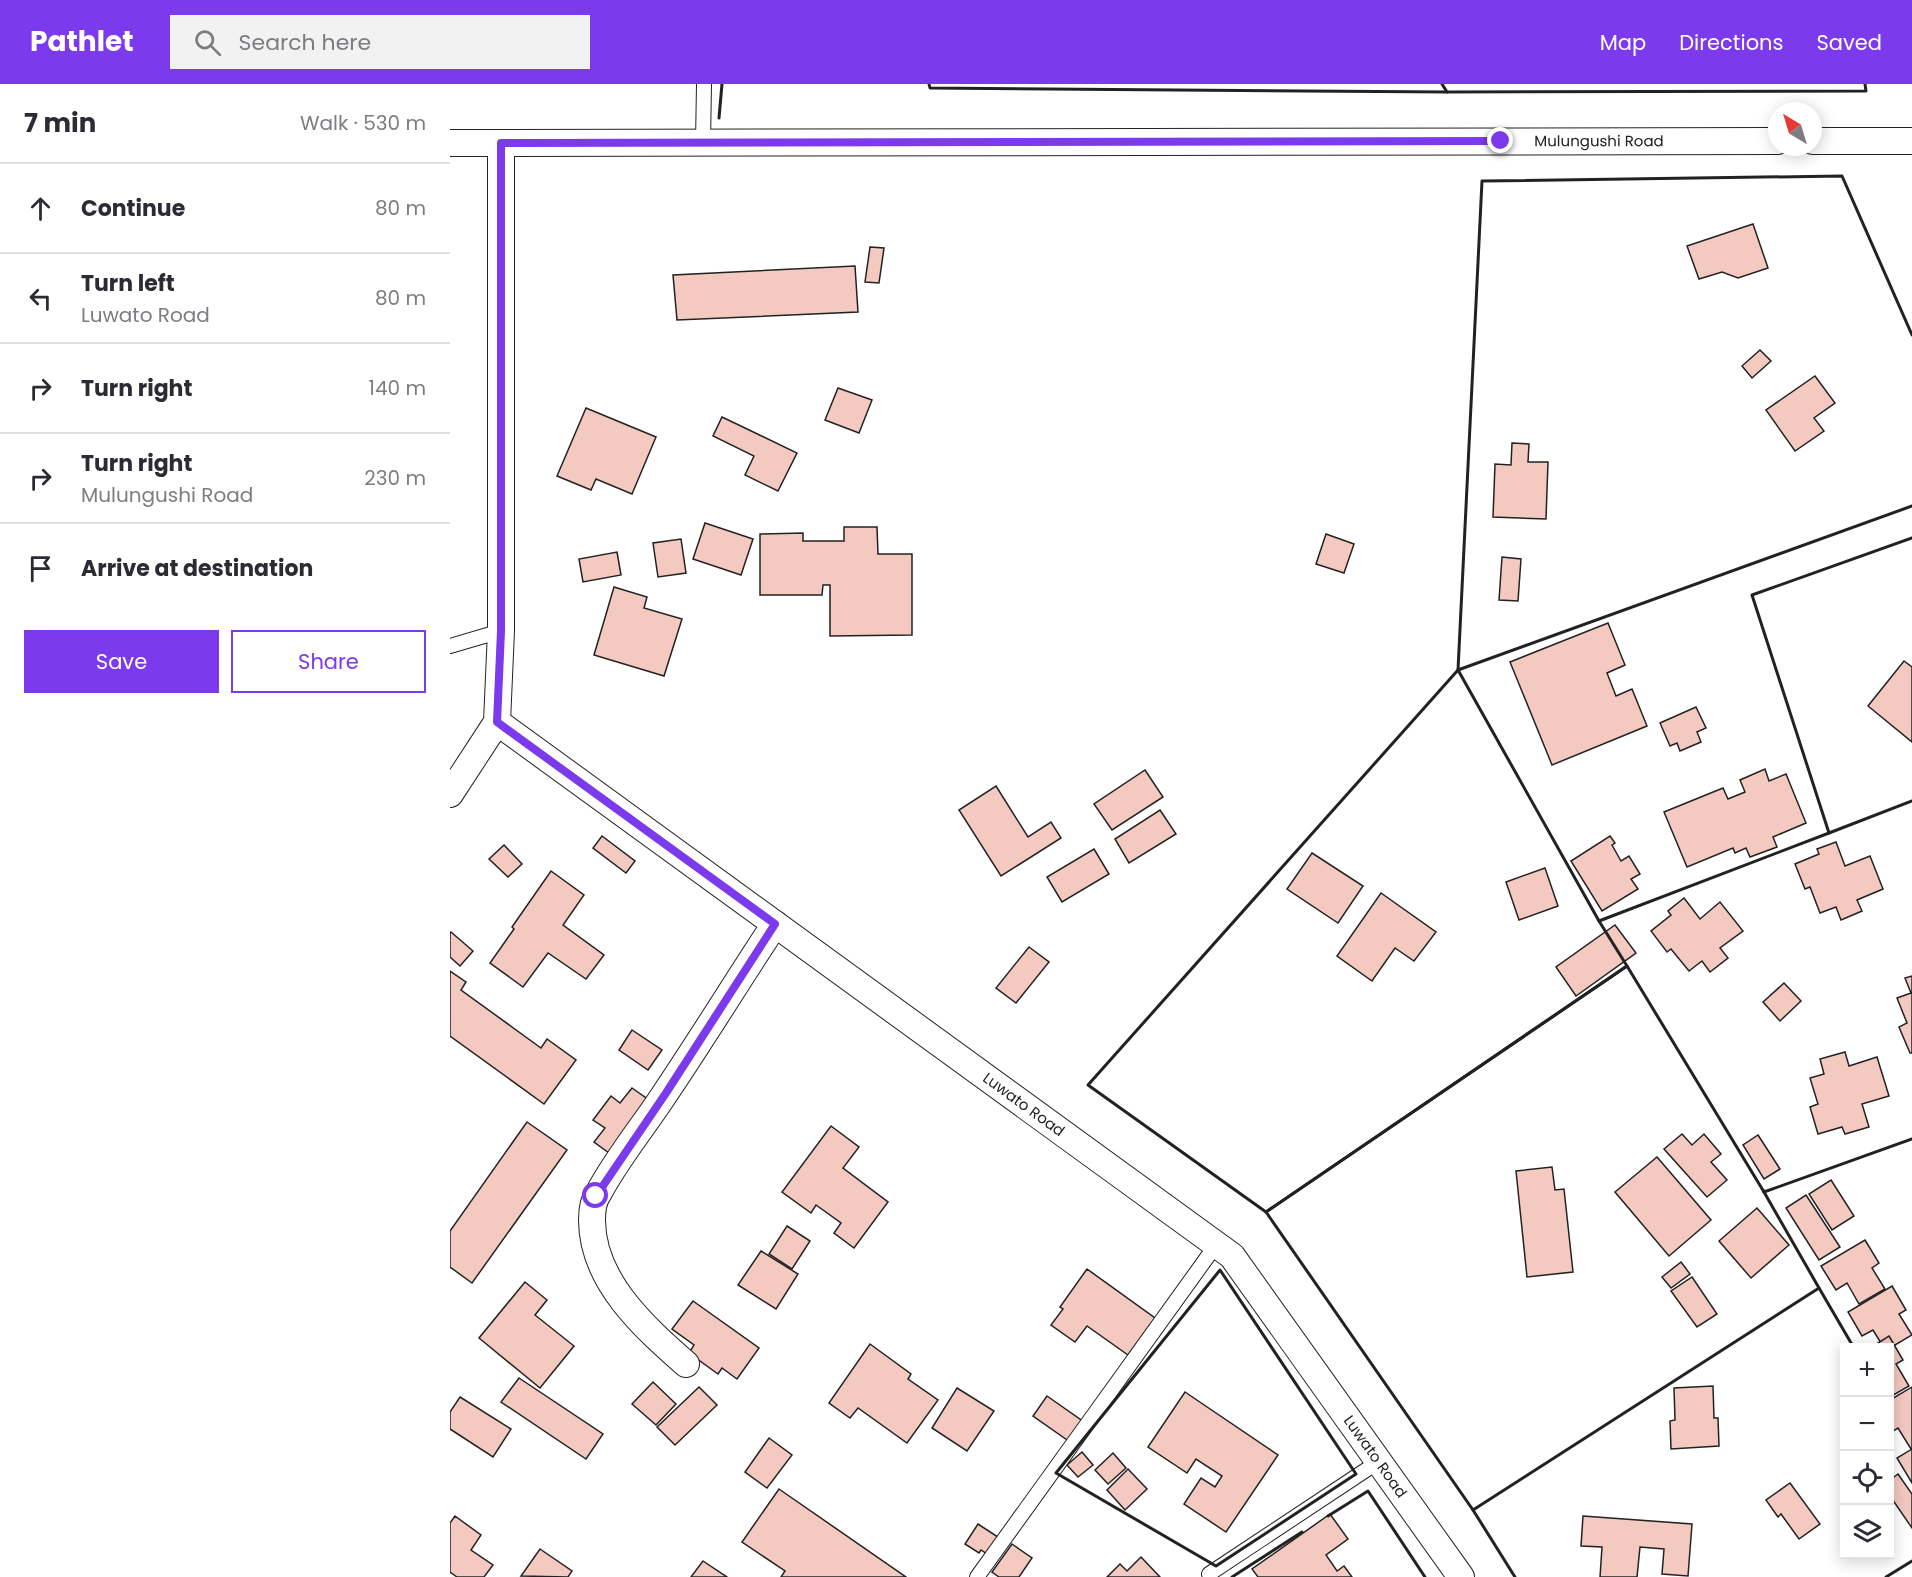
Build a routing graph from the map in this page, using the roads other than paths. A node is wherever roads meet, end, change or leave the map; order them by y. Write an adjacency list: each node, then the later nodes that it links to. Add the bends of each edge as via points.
1 (704, 84): 7 (lane)
2 (1768, 141): 7 (street, Mulungushi Road)
3 (1822, 141): 4 (street)
4 (1912, 141)
5 (450, 143): 6 (street, Mulungushi Road)
6 (501, 143): 7 (street, Mulungushi Road); 8 (street)
7 (703, 143)
8 (501, 631): 9 (lane); 10 (street)
9 (450, 646)
10 (497, 722): 11 (street); 12 (street, Luwato Road)
11 (450, 794)
12 (775, 924): 13 (street, Luwato Road); 14 (street, via 596,1196 593,1207 595,1244 604,1271 634,1314)
13 (1216, 1245): 15 (street, Luwato Road, via 1232,1256); 17 (lane)
14 (686, 1364)
15 (1378, 1462): 16 (lane); 18 (street, Luwato Road)
16 (1209, 1574)
17 (977, 1577)
18 (1461, 1577)

